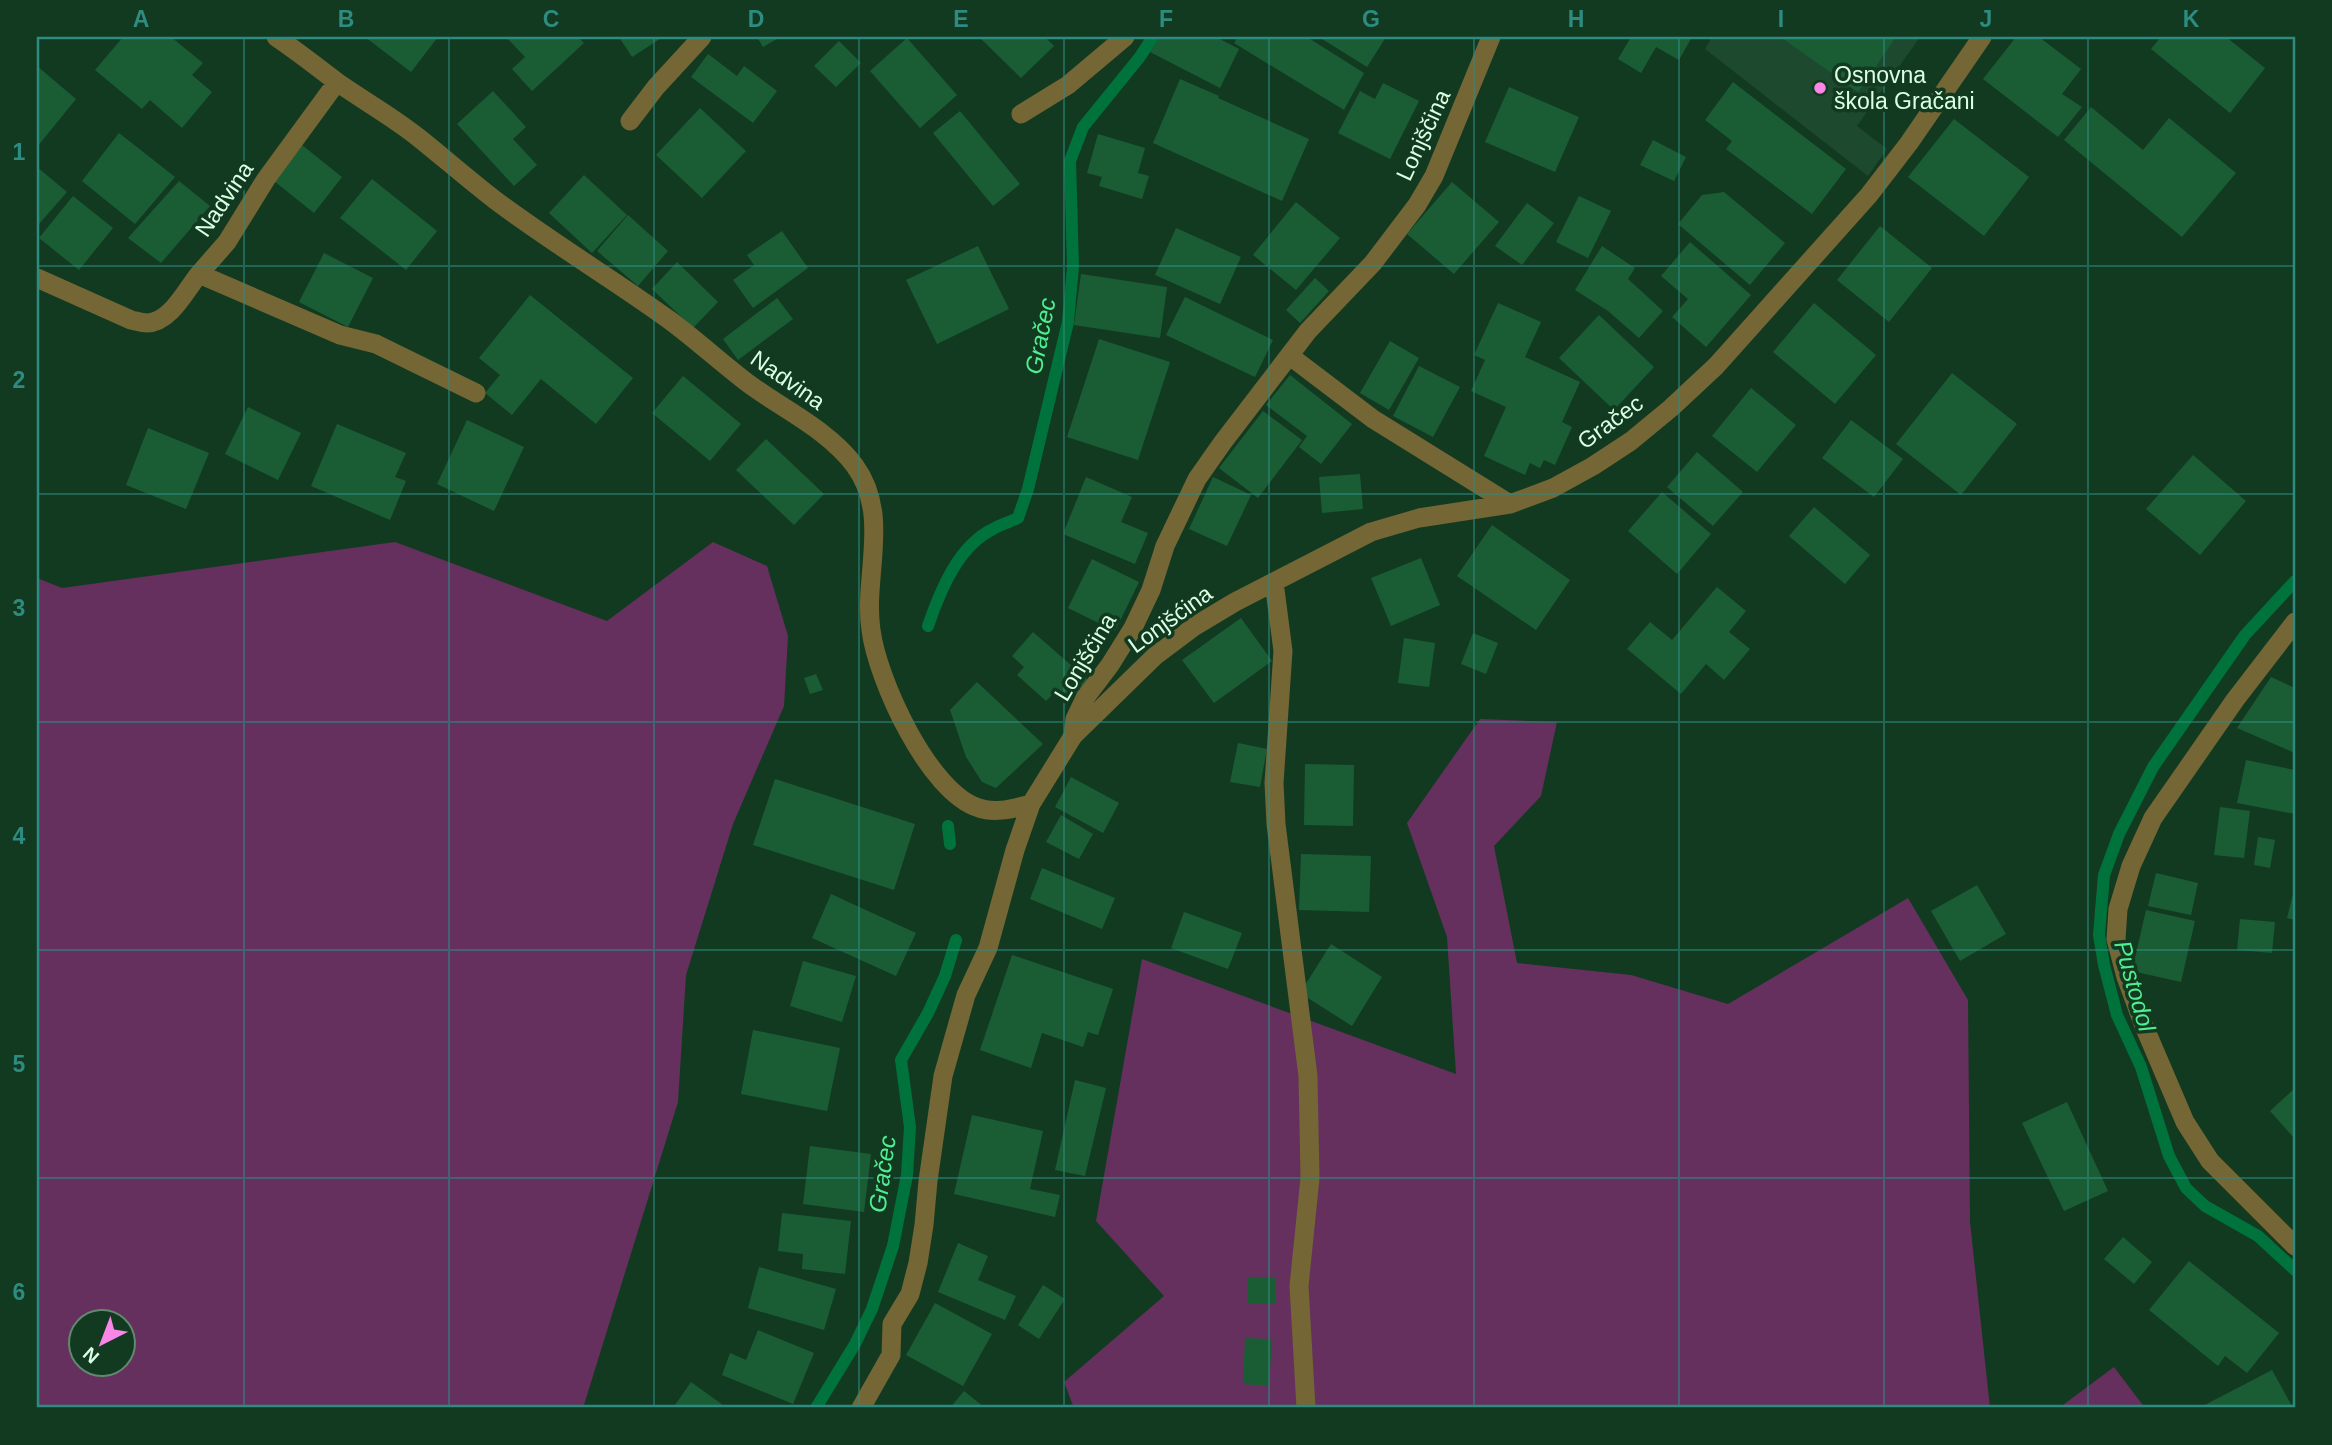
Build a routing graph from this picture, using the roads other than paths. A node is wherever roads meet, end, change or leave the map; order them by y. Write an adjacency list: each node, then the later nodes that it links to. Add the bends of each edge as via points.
1 (276, 37): 6 (street, Nadvina)
2 (702, 37): 8 (street)
3 (1125, 37): 7 (street, via 1068,85)
4 (1491, 37): 11 (street, Lonjščina, via 1423,195 1373,263)
5 (1982, 37): 13 (street, Gračec, via 1869,195 1716,366 1631,441 1553,488)
6 (337, 82): 9 (street, Nadvina); 17 (street, Nadvina, via 416,136 516,215 670,320 839,448 868,489 874,518 870,628 876,659 909,732 932,769 954,793 978,808 1002,811)
7 (1021, 114)
8 (630, 121)
9 (200, 274): 10 (street, Nadvina, via 170,313 147,323); 12 (street, via 340,335 376,344)
10 (37, 278)
11 (1290, 356): 13 (street, via 1383,426); 16 (street, Lonjščina, via 1197,479 1133,628 1085,698)
12 (476, 393)
13 (1510, 504): 14 (street, Gračec, via 1371,532)
14 (1274, 582): 16 (street, Lonjšćina, via 1195,626); 20 (street, via 1283,650 1274,783 1276,824 1308,1076 1310,1178 1299,1286)
15 (2295, 622): 18 (street, via 2153,818 2131,866 2118,909 2116,939 2144,1026 2185,1122 2210,1161)
16 (1073, 736): 17 (street, Lonjščina)
17 (1031, 804): 19 (street, Lonjščina, via 943,1076 910,1294 891,1324 891,1356)
18 (2295, 1246)
19 (861, 1408)
20 (1306, 1408)

